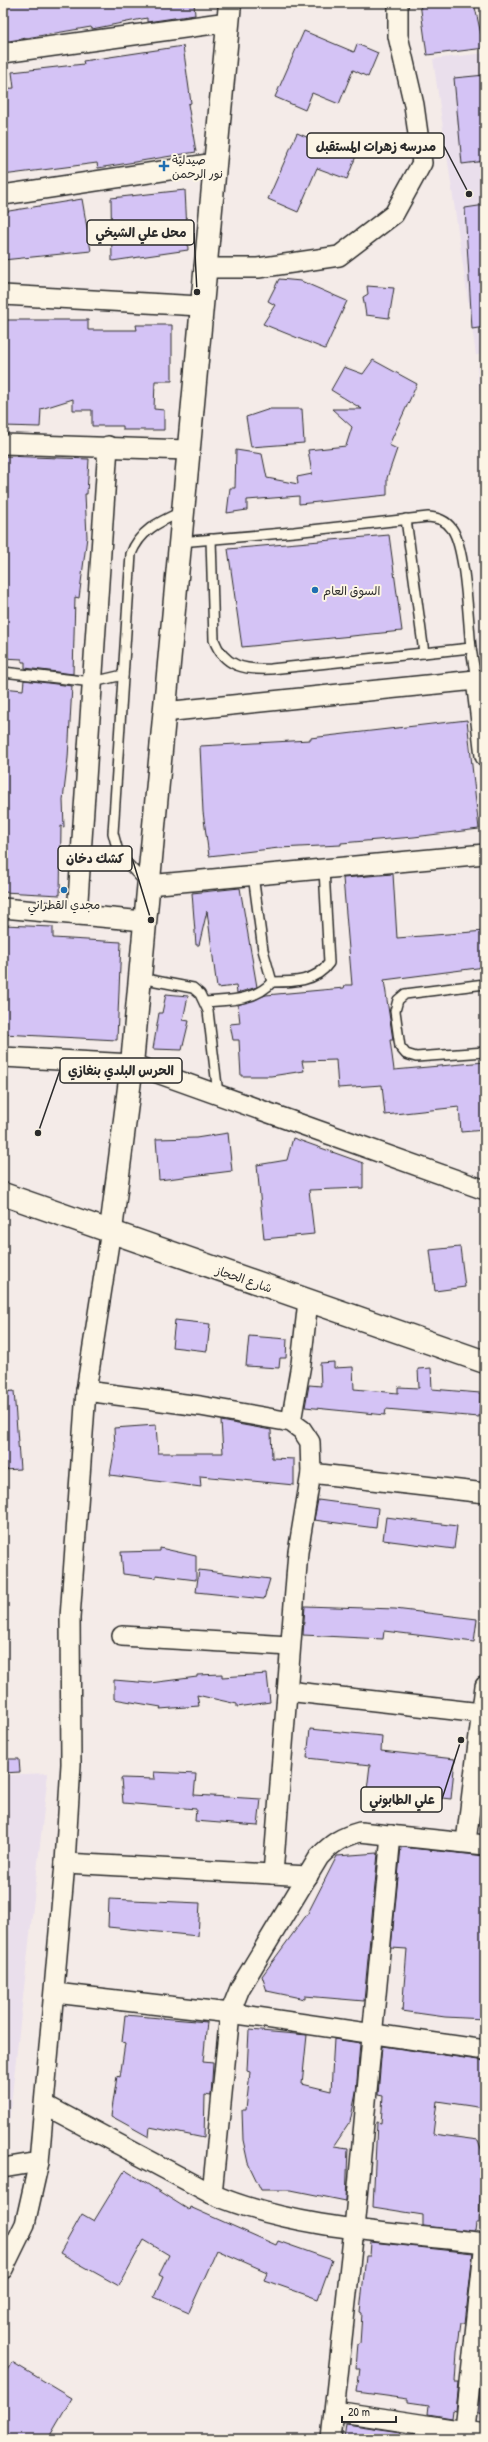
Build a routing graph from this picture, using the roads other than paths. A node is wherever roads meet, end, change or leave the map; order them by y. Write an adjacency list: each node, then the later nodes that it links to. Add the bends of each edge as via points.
1 (398, 3): 6 (street, via 398,36 414,105 422,163 394,214 339,256 258,268)
2 (229, 12): 3 (street); 4 (street)
3 (3, 53)
4 (215, 163): 5 (street); 6 (street)
5 (3, 195)
6 (204, 268): 8 (street)
7 (3, 295): 8 (street)
8 (200, 306): 11 (street)
9 (3, 444): 10 (street)
10 (108, 446): 11 (street); 21 (street)
11 (188, 450): 12 (street)
12 (183, 512): 15 (street); 19 (lane, via 154,525 136,541 131,554)
13 (406, 520): 14 (lane); 16 (lane, via 435,518 448,525 455,534 460,548); 17 (lane)
14 (211, 539): 15 (lane); 17 (lane, via 214,640 218,650 233,665 271,669)
15 (180, 542): 22 (street)
16 (471, 648): 17 (lane); 20 (lane)
17 (424, 653)
18 (3, 672): 21 (lane)
19 (123, 675): 21 (lane); 27 (lane, via 113,840 125,863)
20 (481, 679): 22 (street); 23 (street)
21 (92, 682): 29 (street)
22 (164, 712): 27 (street)
23 (485, 756)
24 (485, 854): 25 (street)
25 (324, 869): 26 (street); 32 (lane, via 329,964 315,977 290,982)
26 (253, 875): 27 (street); 32 (lane, via 263,950)
27 (148, 885): 30 (street)
28 (3, 908): 29 (street)
29 (77, 915): 30 (street)
30 (144, 920): 31 (street)
31 (139, 977): 34 (lane, via 193,988); 37 (street)
32 (272, 982): 34 (lane, via 264,991 250,997)
33 (485, 984): 35 (lane, via 405,994 398,1000 395,1011 400,1047 406,1054 416,1057)
34 (205, 1002): 38 (lane)
35 (485, 1052)
36 (3, 1057): 37 (street)
37 (132, 1064): 38 (street); 41 (street)
38 (218, 1094): 39 (street)
39 (485, 1190)
40 (3, 1194): 41 (street, شارع الحجاز)
41 (111, 1230): 42 (street, شارع الحجاز); 44 (street)
42 (308, 1301): 43 (street, شارع الحجاز); 45 (street)
43 (485, 1362)
44 (86, 1391): 45 (street, via 200,1406); 56 (street, via 70,1618 71,1764)
45 (291, 1422): 46 (street, via 302,1430 310,1442)
46 (312, 1473): 47 (street); 49 (street, via 298,1552)
47 (485, 1493)
48 (122, 1636): 49 (street)
49 (289, 1646): 51 (street)
50 (485, 1686): 52 (street)
51 (286, 1691): 52 (street); 57 (street)
52 (481, 1713): 54 (street)
53 (391, 1835): 54 (street); 58 (street, via 360,1832 344,1837 331,1844); 61 (street)
54 (466, 1842): 55 (street)
55 (485, 1845)
56 (65, 1863): 57 (street); 59 (street)
57 (273, 1874): 58 (street)
58 (308, 1876): 60 (street, via 240,1988)
59 (55, 1994): 60 (street); 63 (street)
60 (230, 2012): 61 (street); 66 (street)
61 (373, 2034): 62 (street); 67 (street)
62 (485, 2050)
63 (45, 2104): 64 (street); 66 (street)
64 (39, 2162): 65 (street); 69 (street, via 25,2224)
65 (3, 2168)
66 (212, 2194): 67 (street, via 236,2204 278,2215)
67 (354, 2229): 68 (street); 70 (street)
68 (485, 2242): 72 (street)
69 (3, 2269)
70 (335, 2411): 72 (street); 73 (street)
71 (485, 2434): 72 (street)
72 (464, 2435)
73 (331, 2439)

